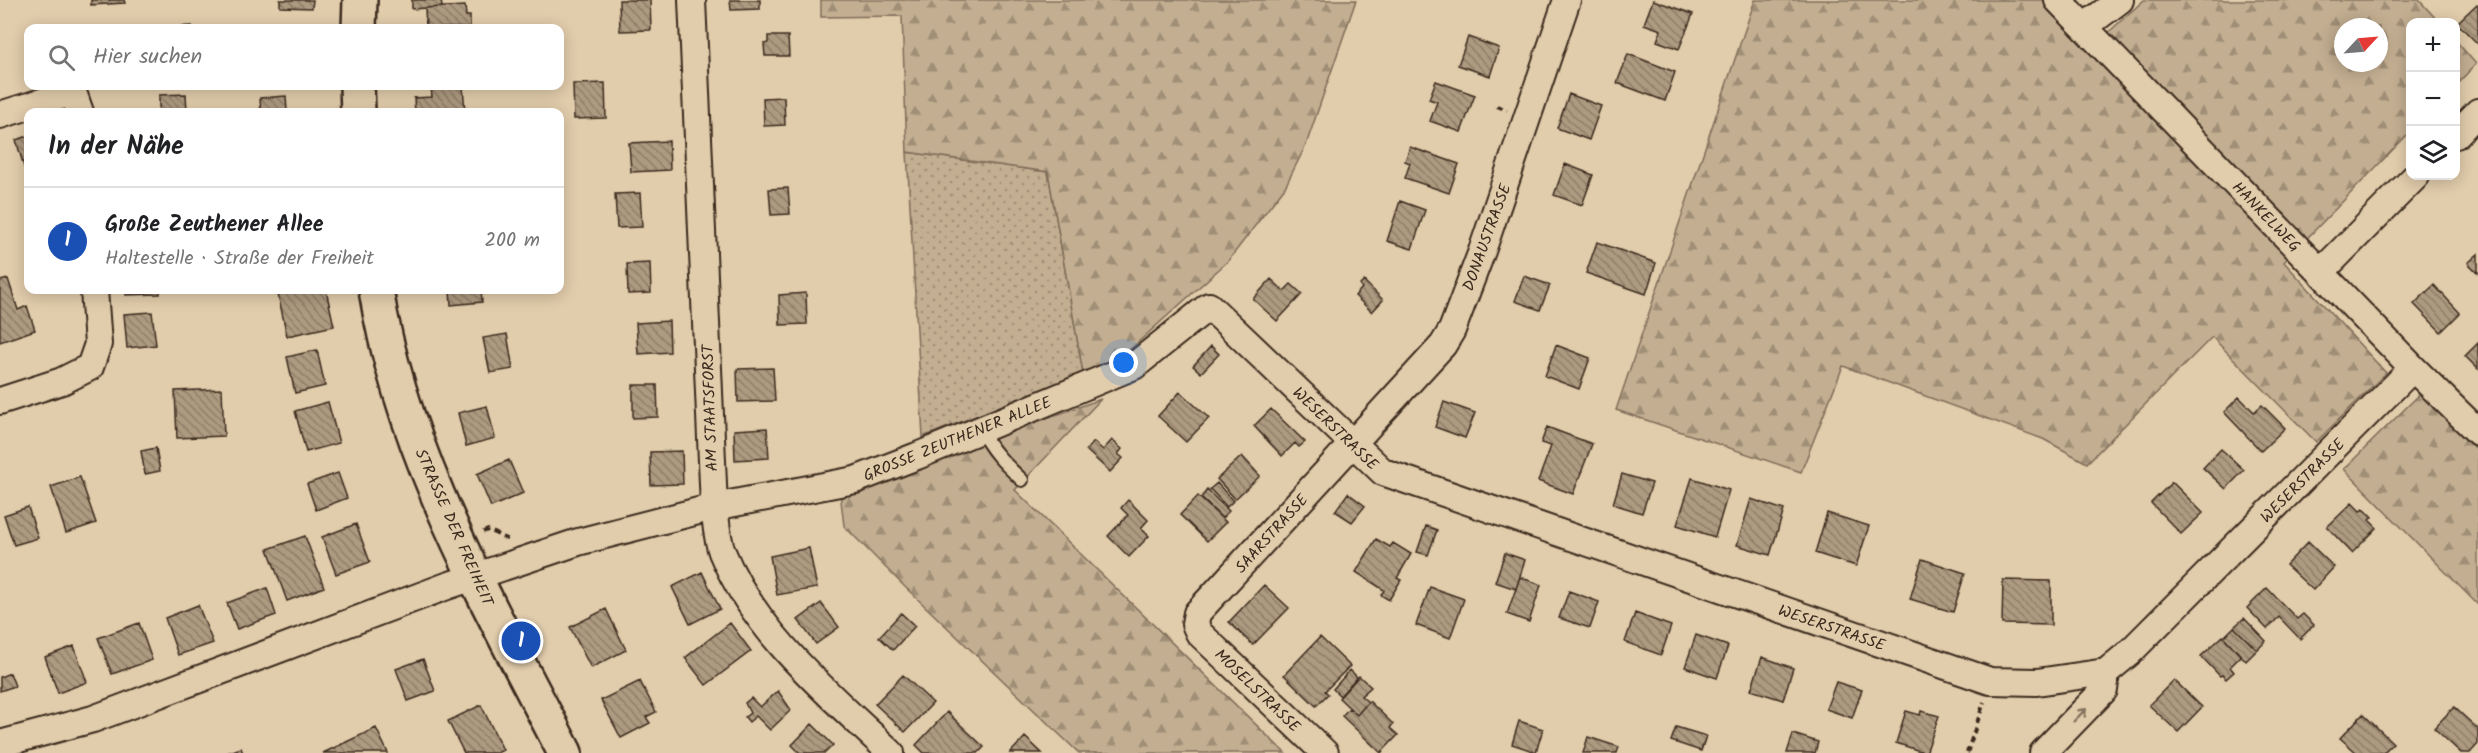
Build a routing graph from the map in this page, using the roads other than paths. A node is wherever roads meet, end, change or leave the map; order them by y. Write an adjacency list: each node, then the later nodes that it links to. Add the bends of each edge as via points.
1 (360, 0): 6 (street)
2 (692, 0): 25 (street, AM STAATSFORST)
3 (1567, 0): 23 (street, DONAUSTRASSE, via 1452,330 1422,369)
4 (2058, 0): 7 (street, HANKELWEG)
5 (2120, 0): 7 (street)
6 (359, 24)
7 (2084, 27): 15 (street, HANKELWEG)
8 (357, 90): 10 (street)
9 (79, 108): 12 (street, via 74,95 64,94)
10 (358, 108)
11 (2478, 112): 13 (street)
12 (0, 115)
13 (2460, 131)
14 (2412, 180): 15 (street)
15 (2321, 272): 19 (street, HANKELWEG)
16 (94, 294): 20 (street, via 98,344 90,367 62,381)
17 (377, 294): 26 (street, STRASSE DER FREIHEIT, via 416,437)
18 (1209, 306): 21 (street, GROSSE ZEUTHENER ALLEE, via 1134,366); 23 (street, WESERSTRASSE)
19 (2414, 368): 22 (street, HANKELWEG); 28 (street, WESERSTRASSE, via 2141,642)
20 (0, 401)
21 (981, 429): 24 (lane, via 986,441); 25 (street, GROSSE ZEUTHENER ALLEE, via 855,480)
22 (2478, 432)
23 (1352, 443): 27 (street, SAARSTRASSE, via 1197,613); 28 (street, WESERSTRASSE, via 1383,472 1990,681 2037,682)
24 (1022, 480)
25 (714, 507): 26 (street, GROSSE ZEUTHENER ALLEE, via 578,543); 31 (street, AM STAATSFORST, via 721,550 763,623 809,675)
26 (474, 578): 29 (street, GROSSE ZEUTHENER ALLEE, via 100,717); 30 (street, STRASSE DER FREIHEIT)
27 (1195, 624): 32 (street, MOSELSTRASSE, via 1199,633)
28 (2106, 672): 33 (street, one-way to 28, via 2104,690)
29 (0, 744)
30 (565, 753)
31 (891, 753)
32 (1325, 753)
33 (2043, 753)

